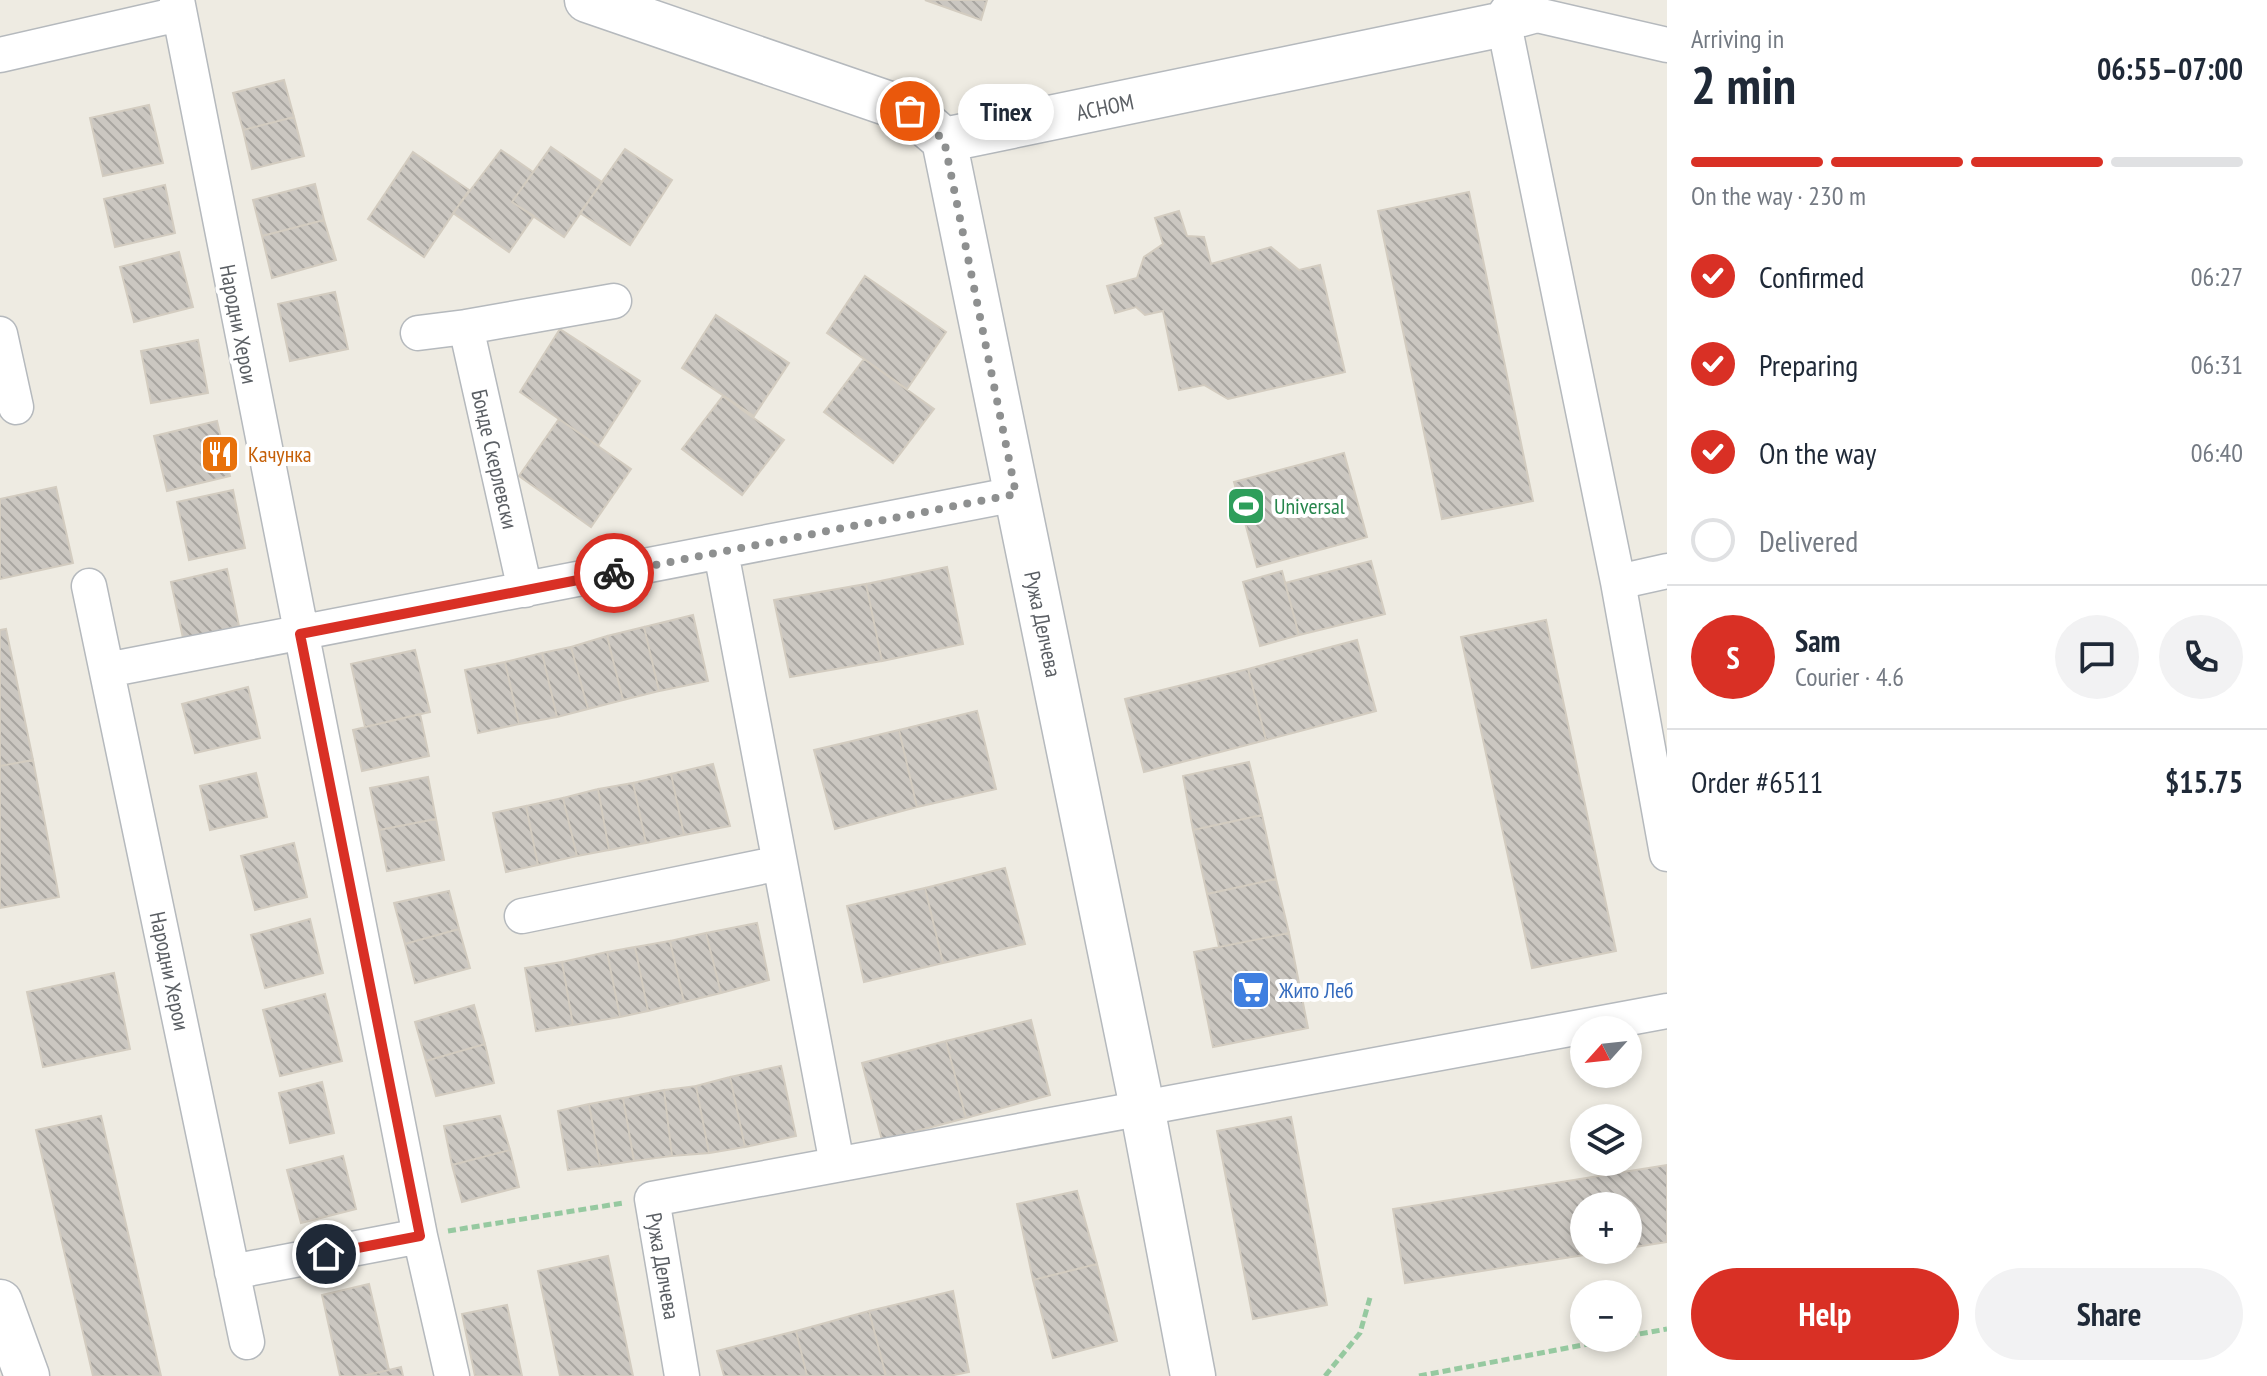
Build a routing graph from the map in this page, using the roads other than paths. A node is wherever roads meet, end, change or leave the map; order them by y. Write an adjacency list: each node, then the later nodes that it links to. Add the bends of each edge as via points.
1 (587, 0): 6 (street, via 910,111)
2 (178, 7): 5 (street, Народни Херои); 18 (street, Народни Херои)
3 (1513, 12): 4 (street); 6 (street, АСНОМ); 15 (street)
4 (1667, 45)
5 (0, 55)
6 (944, 140): 12 (street, Ружа Делчева)
7 (614, 301): 8 (street)
8 (466, 327): 9 (street); 17 (street, Бонде Скерлевски)
9 (418, 333)
10 (0, 334): 11 (street)
11 (16, 407)
12 (1016, 494): 13 (street); 24 (street, Ружа Делчева)
13 (721, 552): 17 (street); 21 (street)
14 (1667, 571): 15 (street)
15 (1618, 582): 20 (street)
16 (89, 586): 19 (street, Народни Херои)
17 (525, 590): 18 (street)
18 (300, 634): 19 (street); 26 (street, Народни Херои)
19 (107, 670): 27 (street, Народни Херои)
20 (1667, 854)
21 (780, 863): 22 (street); 25 (street)
22 (522, 916)
23 (1667, 1011): 24 (street)
24 (1142, 1107): 25 (street, Ружа Делчева); 33 (street, Ружа Делчева)
25 (837, 1164): 32 (street, Ружа Делчева, via 652,1199)
26 (420, 1236): 27 (street); 31 (street, Народни Херои)
27 (232, 1272): 29 (street, Народни Херои)
28 (0, 1302): 30 (street)
29 (247, 1342)
30 (27, 1376)
31 (452, 1376)
32 (682, 1376)
33 (1193, 1376)

